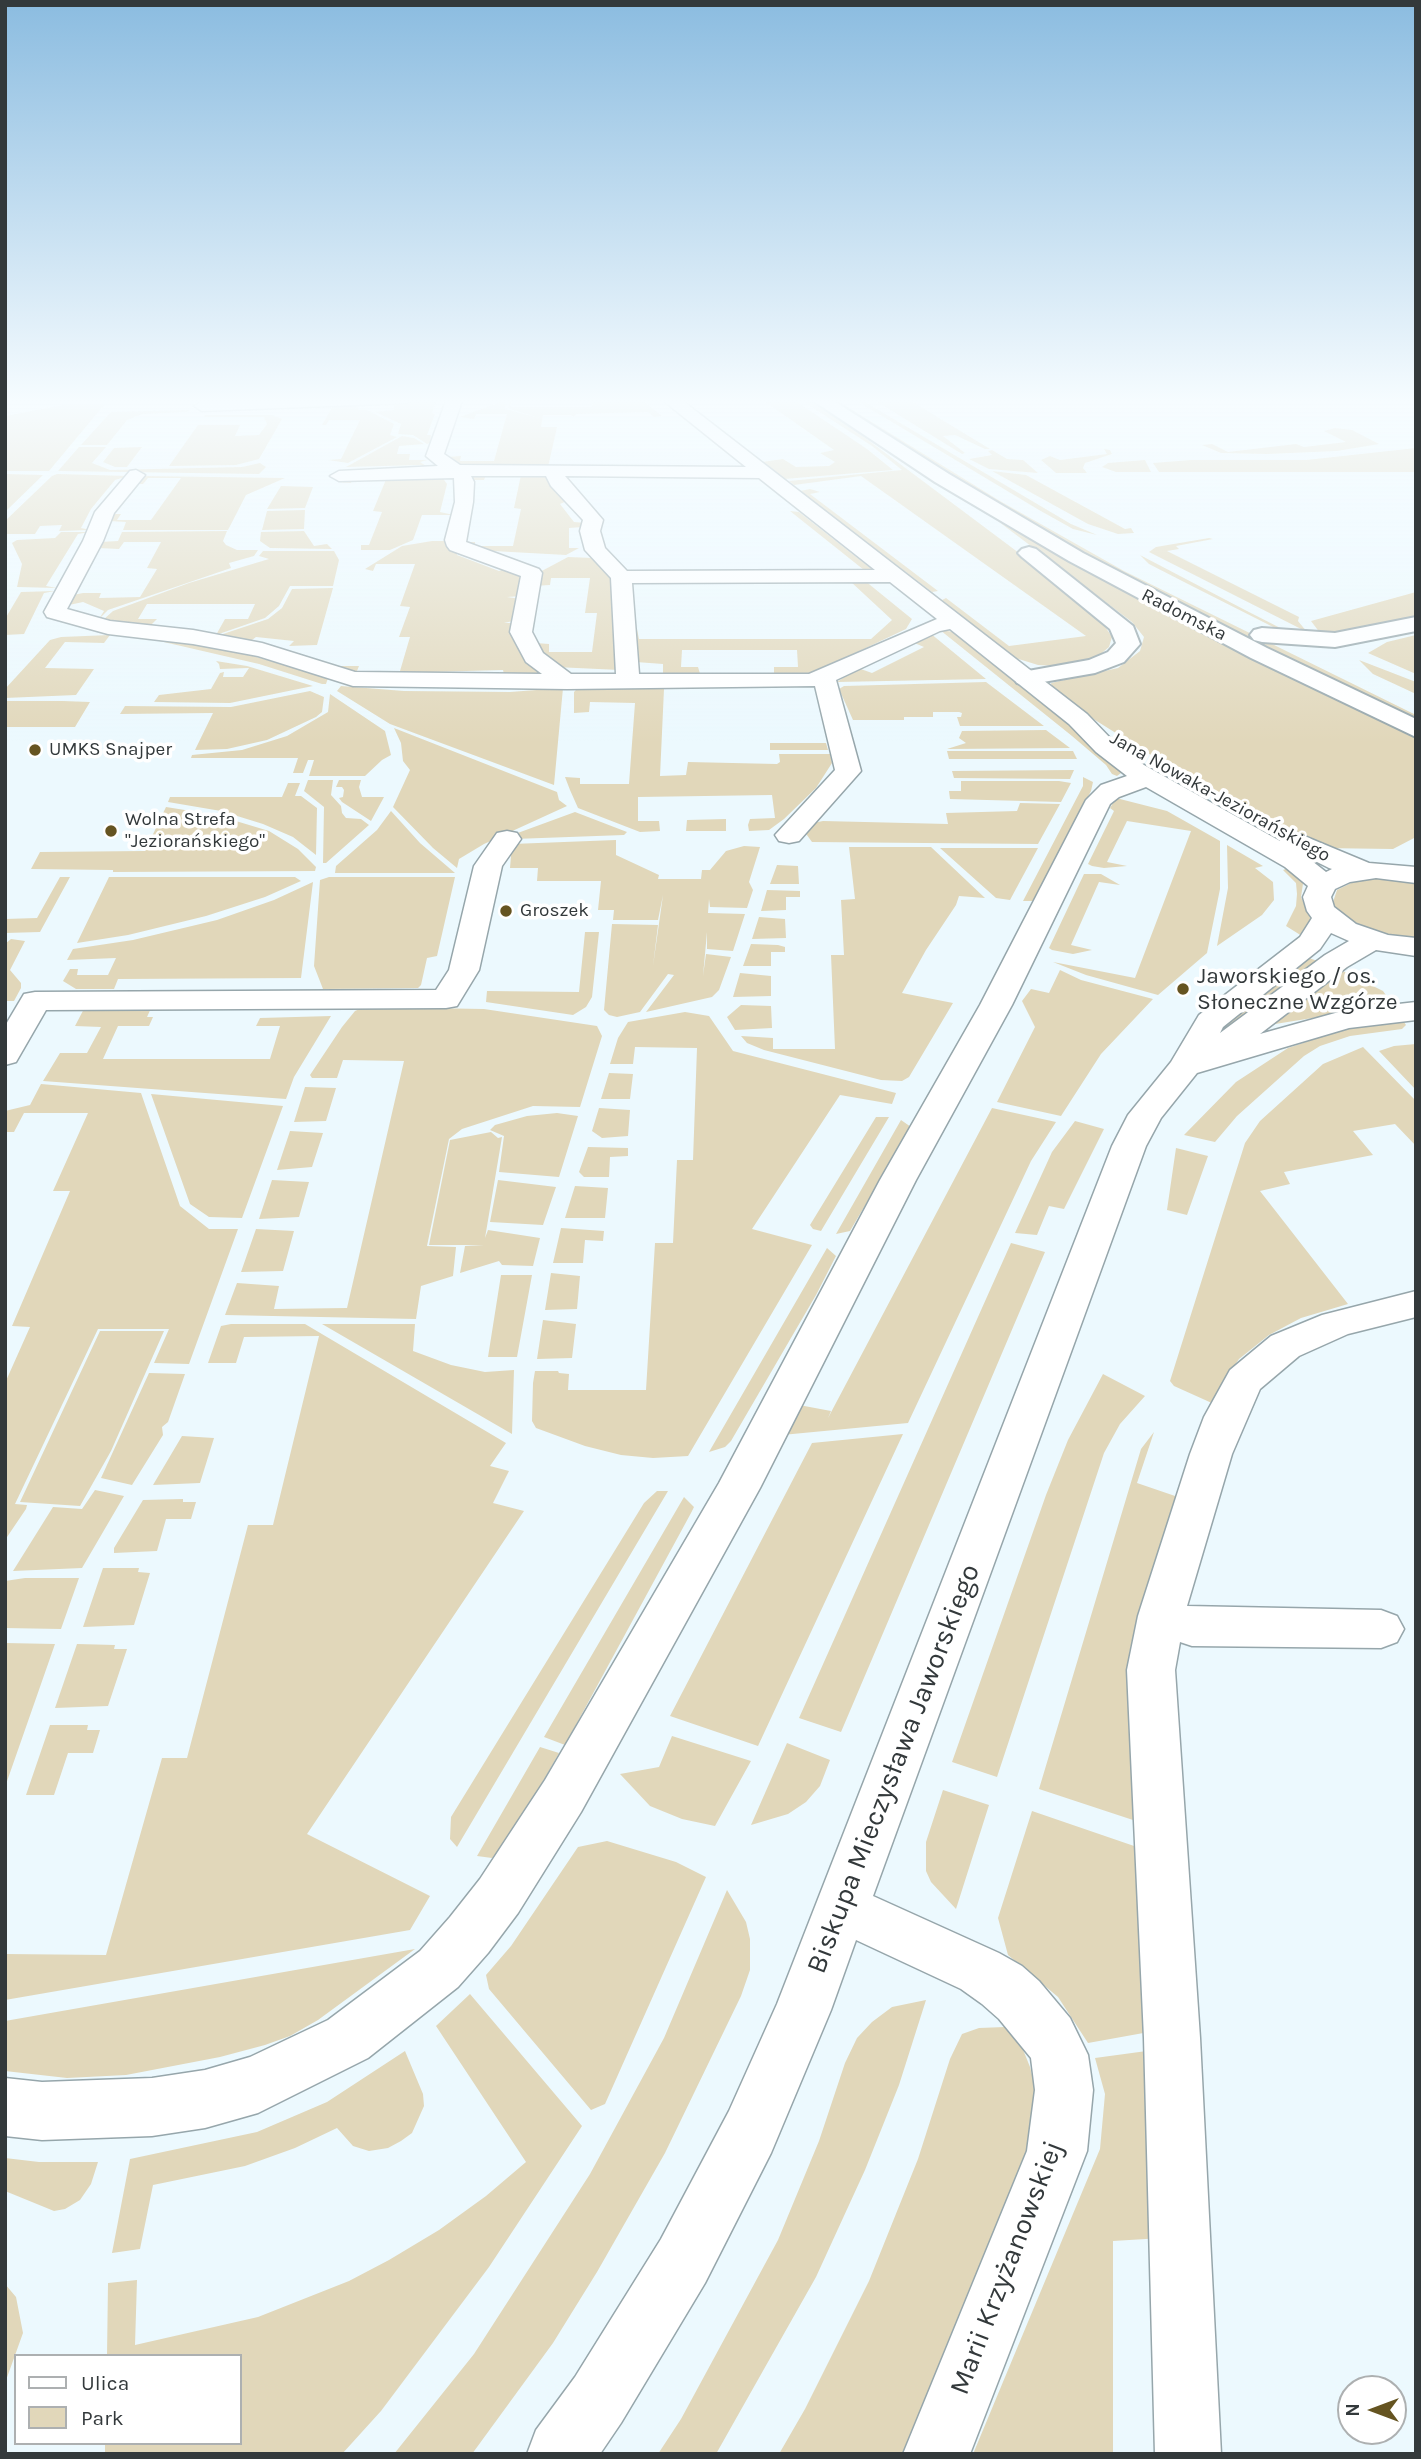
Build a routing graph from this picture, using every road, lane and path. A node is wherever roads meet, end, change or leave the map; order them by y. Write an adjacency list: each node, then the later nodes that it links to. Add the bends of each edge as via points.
1 (105, 513): 17 (street, via 54,612 108,626 262,650 353,679)
2 (461, 513): 17 (street, via 457,546 532,573 521,632 534,657)
3 (588, 513): 9 (street, via 593,520 590,531 595,550)
4 (815, 513): 8 (street, Jana Nowaka-Jeziorańskiego)
5 (978, 513): 15 (main road, via 1125,631 1128,644 1124,651 1107,662)
6 (1002, 513): 21 (main road, Radomska, via 1134,589)
7 (1032, 513): 12 (main road, Radomska)
8 (894, 575): 9 (street); 10 (street, Jana Nowaka-Jeziorańskiego)
9 (621, 577): 18 (street)
10 (954, 622): 15 (street, Jana Nowaka-Jeziorańskiego); 16 (street, via 932,627)
11 (1416, 624): 13 (main road)
12 (1262, 635): 13 (main road, via 1318,641); 14 (main road, Radomska)
13 (1371, 635): 14 (main road, via 1352,647)
14 (1358, 674): 19 (main road, Radomska)
15 (1026, 678): 20 (street, Jana Nowaka-Jeziorańskiego)
16 (820, 679): 18 (street); 23 (street, via 827,684 848,771)
17 (567, 682): 18 (street)
18 (628, 682)
19 (1416, 708)
20 (1078, 719): 22 (street, Jana Nowaka-Jeziorańskiego); 25 (street, Jana Nowaka-Jeziorańskiego, via 1319,854)
21 (1416, 729)
22 (1146, 778): 27 (street, Jana Nowaka-Jeziorańskiego, via 1295,861); 38 (street, via 1099,800 996,1005 898,1180 738,1488 563,1796 469,1935 439,1969 348,2039 258,2084 152,2107 42,2111)
23 (789, 835)
24 (507, 839): 32 (street, via 488,866 464,971 446,999 35,1001)
25 (1364, 870): 26 (street); 27 (street)
26 (1411, 870)
27 (1323, 884): 28 (street, via 1318,904)
28 (1328, 918): 29 (street); 33 (street, Biskupa Mieczysława Jaworskiego, via 1310,943 1210,1022)
29 (1372, 940): 30 (street); 33 (street, Biskupa Mieczysława Jaworskiego, via 1336,961 1240,1034)
30 (1416, 947)
31 (1416, 1010): 33 (street, via 1346,1019)
32 (5, 1055)
33 (1185, 1066): 37 (street, Biskupa Mieczysława Jaworskiego, via 1145,1115 1129,1146)
34 (1416, 1304): 35 (street, via 1336,1324 1285,1346 1244,1380 1211,1454)
35 (1161, 1616): 36 (street, via 1192,1627); 41 (street, via 1151,1670 1172,2038)
36 (1381, 1629)
37 (841, 1907): 39 (street, Biskupa Mieczysława Jaworskiego, via 803,2010 732,2167 683,2261); 40 (street, Marii Krzyżanowskiej, via 1002,1984 1050,2036 1059,2055 1064,2090 1057,2151)
38 (5, 2107)
39 (560, 2454)
40 (936, 2454)
41 (1188, 2454)

